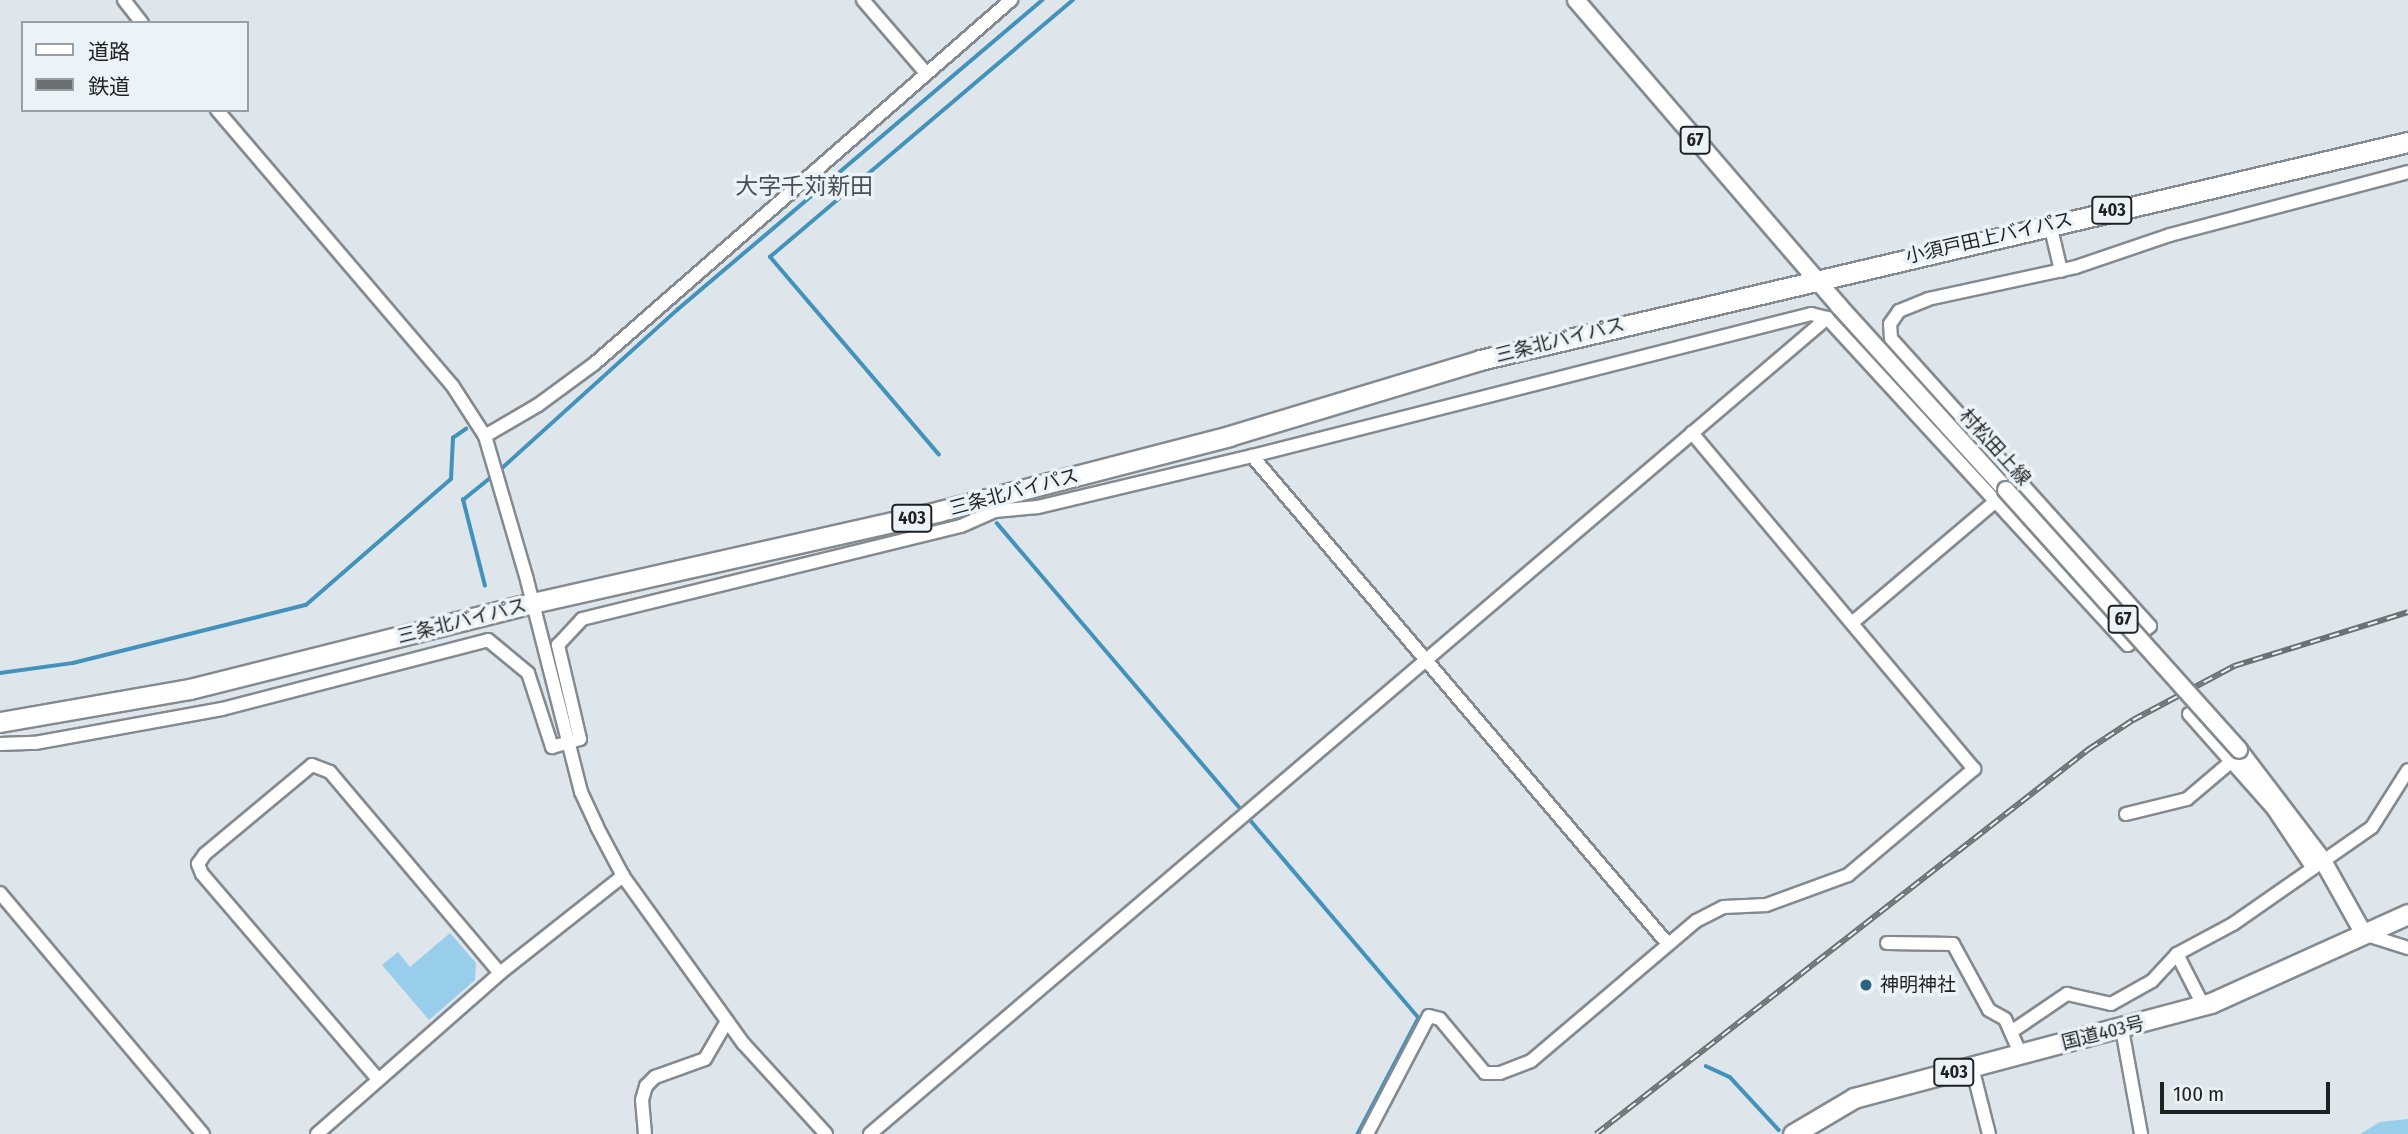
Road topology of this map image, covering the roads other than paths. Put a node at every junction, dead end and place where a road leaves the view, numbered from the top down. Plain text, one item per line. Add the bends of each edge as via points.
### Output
1 (124, 0) edge
2 (863, 0) edge
3 (1011, 0) edge
4 (1576, 0) edge
5 (140, 21) edge
6 (926, 74) junction
7 (218, 112) edge
8 (2408, 142) edge
9 (2408, 172) edge
10 (2050, 224) junction
11 (2061, 271) junction
12 (1815, 279) junction
13 (1827, 318) junction
14 (1692, 433) junction
15 (485, 436) junction
16 (1252, 456) junction
17 (2001, 495) junction
18 (533, 603) junction
19 (1853, 623) junction
20 (1424, 662) junction
21 (2189, 714) dead end
22 (0, 722) edge
23 (568, 743) junction
24 (0, 744) edge
25 (2236, 755) junction
26 (2408, 770) edge
27 (2126, 814) dead end
28 (2317, 863) junction
29 (623, 876) junction
30 (0, 893) edge
31 (2408, 914) edge
32 (2364, 934) junction
33 (1667, 943) junction
34 (1887, 943) dead end
35 (2408, 948) edge
36 (2177, 954) junction
37 (500, 973) junction
38 (2203, 1005) junction
39 (727, 1021) junction
40 (2122, 1029) junction
41 (2011, 1032) junction
42 (2020, 1053) junction
43 (1972, 1067) junction
44 (377, 1078) junction
45 (1810, 1128) edge
46 (319, 1133) edge
47 (203, 1134) edge
48 (645, 1134) edge
49 (826, 1134) edge
50 (870, 1134) edge
51 (1367, 1134) edge
52 (1793, 1134) edge
53 (1989, 1134) edge
54 (2141, 1134) edge

1 - 5 street
2 - 6 street
3 - 6 street
4 - 12 main road, 村松田上線 / 67
6 - 15 street via 594,364
7 - 15 street via 452,385
8 - 10 highway, 小須戸田上バイパス / 403
9 - 11 street via 2170,235
10 - 11 street
10 - 12 highway, 小須戸田上バイパス / 403
11 - 17 street via 1928,299 1899,311 1890,324 1891,338 2150,626 2128,645
12 - 17 main road, 村松田上線 / 67
12 - 18 highway, 三条北バイパス / 403 via 1480,360 1229,436 940,511
13 - 14 street
13 - 16 street via 1811,314
13 - 17 street
14 - 19 street
14 - 20 street
15 - 18 street
16 - 20 street
16 - 23 street via 1038,507 995,511 961,526 582,619 558,645 580,739
17 - 19 street
17 - 25 main road, 村松田上線 / 67, bridge
18 - 22 highway, 三条北バイパス / 403 via 190,689
18 - 23 street
19 - 33 street via 1974,769 1848,875 1766,905 1724,907
20 - 33 street
20 - 50 street
21 - 25 street
23 - 24 street via 552,747 528,673 488,640 222,709 35,743
23 - 29 street via 581,792
25 - 27 street via 2187,799
25 - 28 main road, 村松田上線 / 67
26 - 28 street via 2372,827
28 - 32 main road, 村松田上線 / 67
28 - 36 street via 2233,924
29 - 37 street
29 - 39 street
30 - 47 street
31 - 32 highway, 国道403号 / 403
32 - 35 street
32 - 38 highway, 国道403号 / 403
33 - 51 street via 1531,1061 1500,1073 1485,1073 1440,1019 1429,1016
34 - 41 street via 1953,944 1989,1010 2006,1019
36 - 38 street
36 - 41 street via 2152,981 2111,1004 2067,994
37 - 44 street
37 - 44 street via 330,772 312,765 215,846 198,864 202,874
38 - 40 highway, 国道403号 / 403
39 - 48 street via 705,1059 655,1077 646,1086 642,1100
39 - 49 street
40 - 42 highway, 国道403号 / 403
40 - 54 street
41 - 42 street
42 - 43 highway, 国道403号 / 403
43 - 45 highway, 国道403号 / 403 via 1854,1098
43 - 53 street
44 - 46 street
45 - 52 highway, 国道403号 / 403

